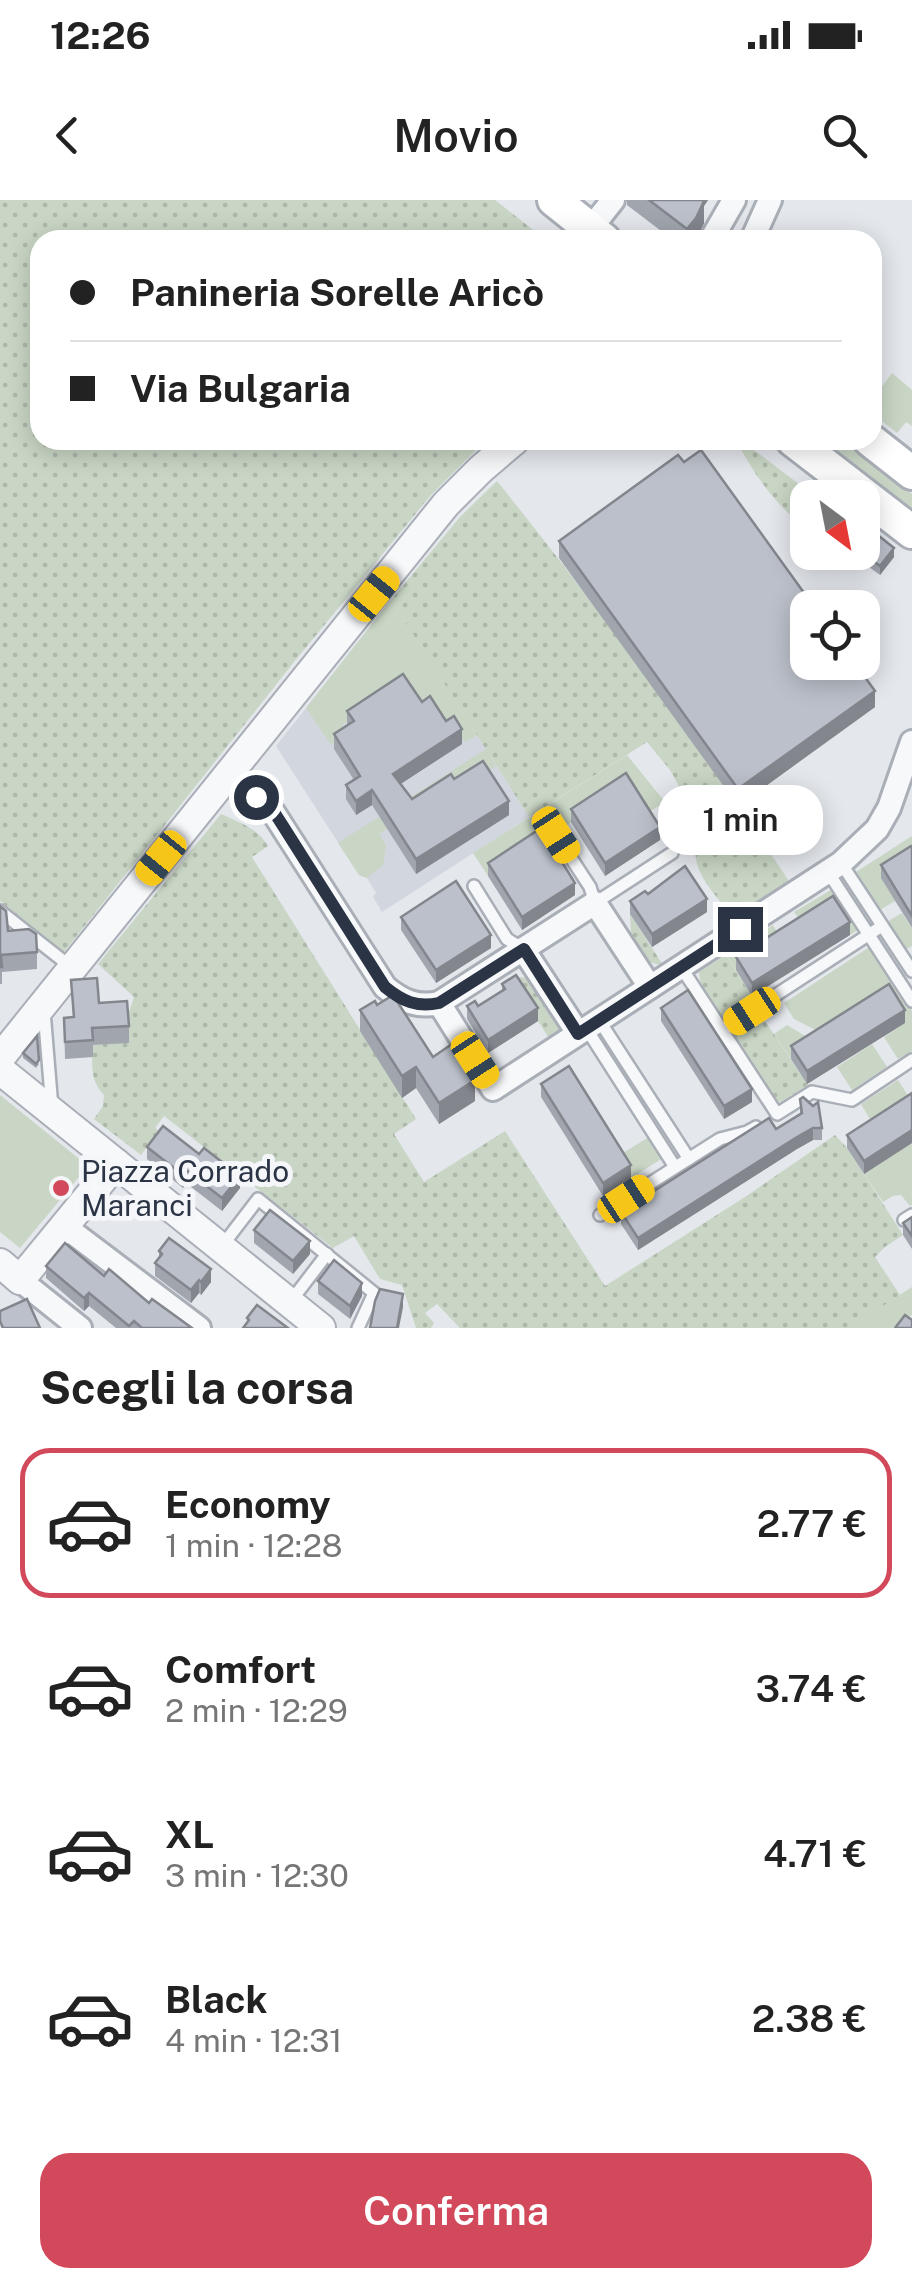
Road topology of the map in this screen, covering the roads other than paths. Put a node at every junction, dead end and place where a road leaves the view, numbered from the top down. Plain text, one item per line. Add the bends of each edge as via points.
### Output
1 (530, 200) edge
2 (613, 200) edge
3 (734, 200) edge
4 (743, 200) edge
5 (768, 206) edge
6 (582, 221) edge
7 (717, 230) edge
8 (757, 230) edge
9 (882, 449) edge
10 (503, 450) edge
11 (807, 450) edge
12 (912, 473) edge
13 (912, 532) edge
14 (912, 742) edge
15 (230, 774) junction
16 (906, 789) edge
17 (556, 835) dead end
18 (672, 854) dead end
19 (835, 867) junction
20 (474, 886) dead end
21 (595, 903) junction
22 (0, 910) edge
23 (882, 926) junction
24 (869, 934) junction
25 (524, 949) junction
26 (681, 967) junction
27 (73, 968) junction
28 (912, 971) edge
29 (650, 987) junction
30 (912, 1000) edge
31 (439, 1003) junction
32 (43, 1005) junction
33 (588, 1027) junction
34 (722, 1030) junction
35 (0, 1058) edge
36 (912, 1060) edge
37 (0, 1070) edge
38 (52, 1112) junction
39 (777, 1114) junction
40 (689, 1159) junction
41 (116, 1163) junction
42 (676, 1167) junction
43 (600, 1215) dead end
44 (72, 1232) junction
45 (222, 1246) junction
46 (326, 1254) junction
47 (10, 1272) edge
48 (291, 1302) junction
49 (80, 1328) edge
50 (200, 1328) edge
51 (322, 1328) edge
52 (358, 1328) edge

1 - 6 main road
2 - 6 street
3 - 7 street
4 - 5 street
5 - 8 street
9 - 12 main road
10 - 15 street via 446,504
11 - 13 main road
14 - 16 street
15 - 27 street
15 - 31 street via 274,812 385,987 412,1004
16 - 19 street
17 - 21 lane
18 - 21 lane
19 - 23 lane
19 - 24 lane
19 - 26 street
20 - 25 lane via 508,939
21 - 25 street
21 - 29 street
22 - 27 lane
23 - 24 lane
23 - 28 lane
24 - 30 lane
24 - 34 lane
25 - 31 street
25 - 33 street
26 - 29 street
26 - 34 lane
27 - 32 street
29 - 33 street
31 - 33 street via 493,1088
32 - 35 street
32 - 38 lane
33 - 40 lane
33 - 42 lane
34 - 39 lane
36 - 39 lane via 852,1100 812,1092
37 - 38 street
38 - 41 street
39 - 40 lane
40 - 42 lane
41 - 44 street
41 - 45 street
42 - 43 lane
44 - 47 street
44 - 50 street
45 - 46 lane via 258,1199
45 - 48 street
46 - 48 lane
46 - 52 lane via 374,1293
47 - 49 street
48 - 51 street

